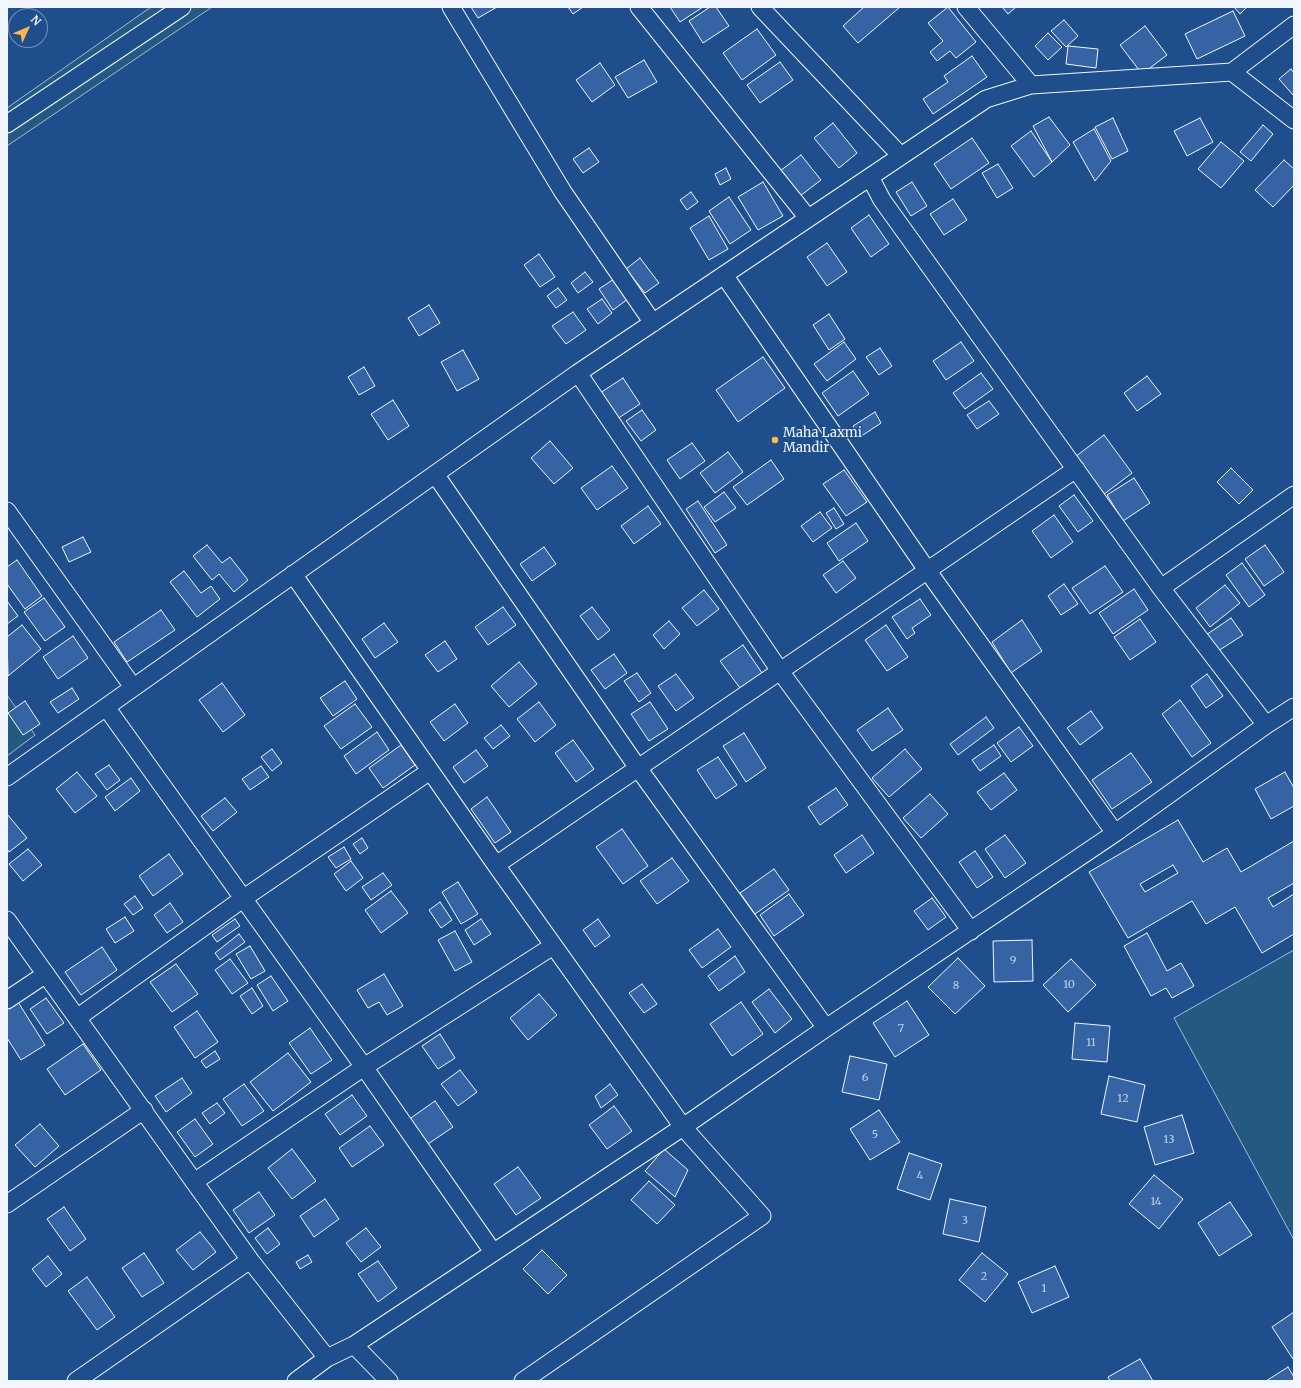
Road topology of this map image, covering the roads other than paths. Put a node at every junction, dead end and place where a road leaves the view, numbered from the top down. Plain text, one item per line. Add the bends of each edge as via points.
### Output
1 (451, 7) edge
2 (640, 7) edge
3 (760, 7) edge
4 (966, 7) edge
5 (179, 8) edge
6 (1294, 26) edge
7 (1232, 72) junction
8 (1031, 85) junction
9 (1294, 120) edge
10 (7, 124) edge
11 (901, 156) junction
12 (870, 177) junction
13 (808, 218) junction
14 (724, 275) junction
15 (653, 323) junction
16 (578, 373) junction
17 (1076, 469) junction
18 (435, 474) junction
19 (1294, 495) edge
20 (7, 511) edge
21 (927, 570) junction
22 (293, 574) junction
23 (1161, 588) junction
24 (780, 671) junction
25 (133, 688) junction
26 (106, 707) junction
27 (1294, 707) edge
28 (1266, 726) junction
29 (638, 768) junction
30 (430, 771) junction
31 (7, 776) edge
32 (1115, 832) junction
33 (496, 865) junction
34 (244, 898) junction
35 (7, 920) edge
36 (971, 931) junction
37 (553, 946) junction
38 (46, 974) junction
39 (7, 1000) edge
40 (77, 1018) junction
41 (826, 1028) junction
42 (364, 1068) junction
43 (144, 1110) junction
44 (683, 1127) junction
45 (194, 1182) junction
46 (7, 1204) edge
47 (492, 1252) junction
48 (250, 1260) junction
49 (354, 1345) junction
50 (327, 1358) junction
51 (76, 1381) edge
52 (296, 1381) edge
53 (389, 1381) edge
54 (523, 1381) edge

1 - 15 street via 563,192
2 - 13 street
3 - 11 street
4 - 8 street
5 - 10 street
6 - 7 street
7 - 8 street
7 - 9 street
8 - 11 street via 986,99
11 - 12 street
12 - 13 street
12 - 17 street via 882,200
13 - 14 street
14 - 15 street
14 - 21 street
15 - 16 street
16 - 18 street
16 - 24 street
17 - 21 street
17 - 23 street
18 - 22 street
18 - 29 street
19 - 23 street
20 - 25 street
21 - 24 street
21 - 32 street
22 - 25 street
22 - 30 street
23 - 28 street
24 - 29 street
24 - 36 street
25 - 26 street
26 - 31 street
26 - 34 street
27 - 28 street
28 - 32 street
29 - 33 street
29 - 41 street
30 - 33 street
30 - 34 street
32 - 36 street
33 - 37 street
34 - 40 street
34 - 42 street
35 - 38 street
36 - 41 street
37 - 42 street
37 - 44 street
38 - 39 street
38 - 40 street
40 - 43 street
41 - 44 street
42 - 45 street
42 - 47 street
43 - 45 street
43 - 46 street
44 - 47 street
44 - 54 street via 762,1216
45 - 48 street
47 - 49 street
48 - 50 street
48 - 51 street
49 - 50 street
49 - 53 street
50 - 52 street

